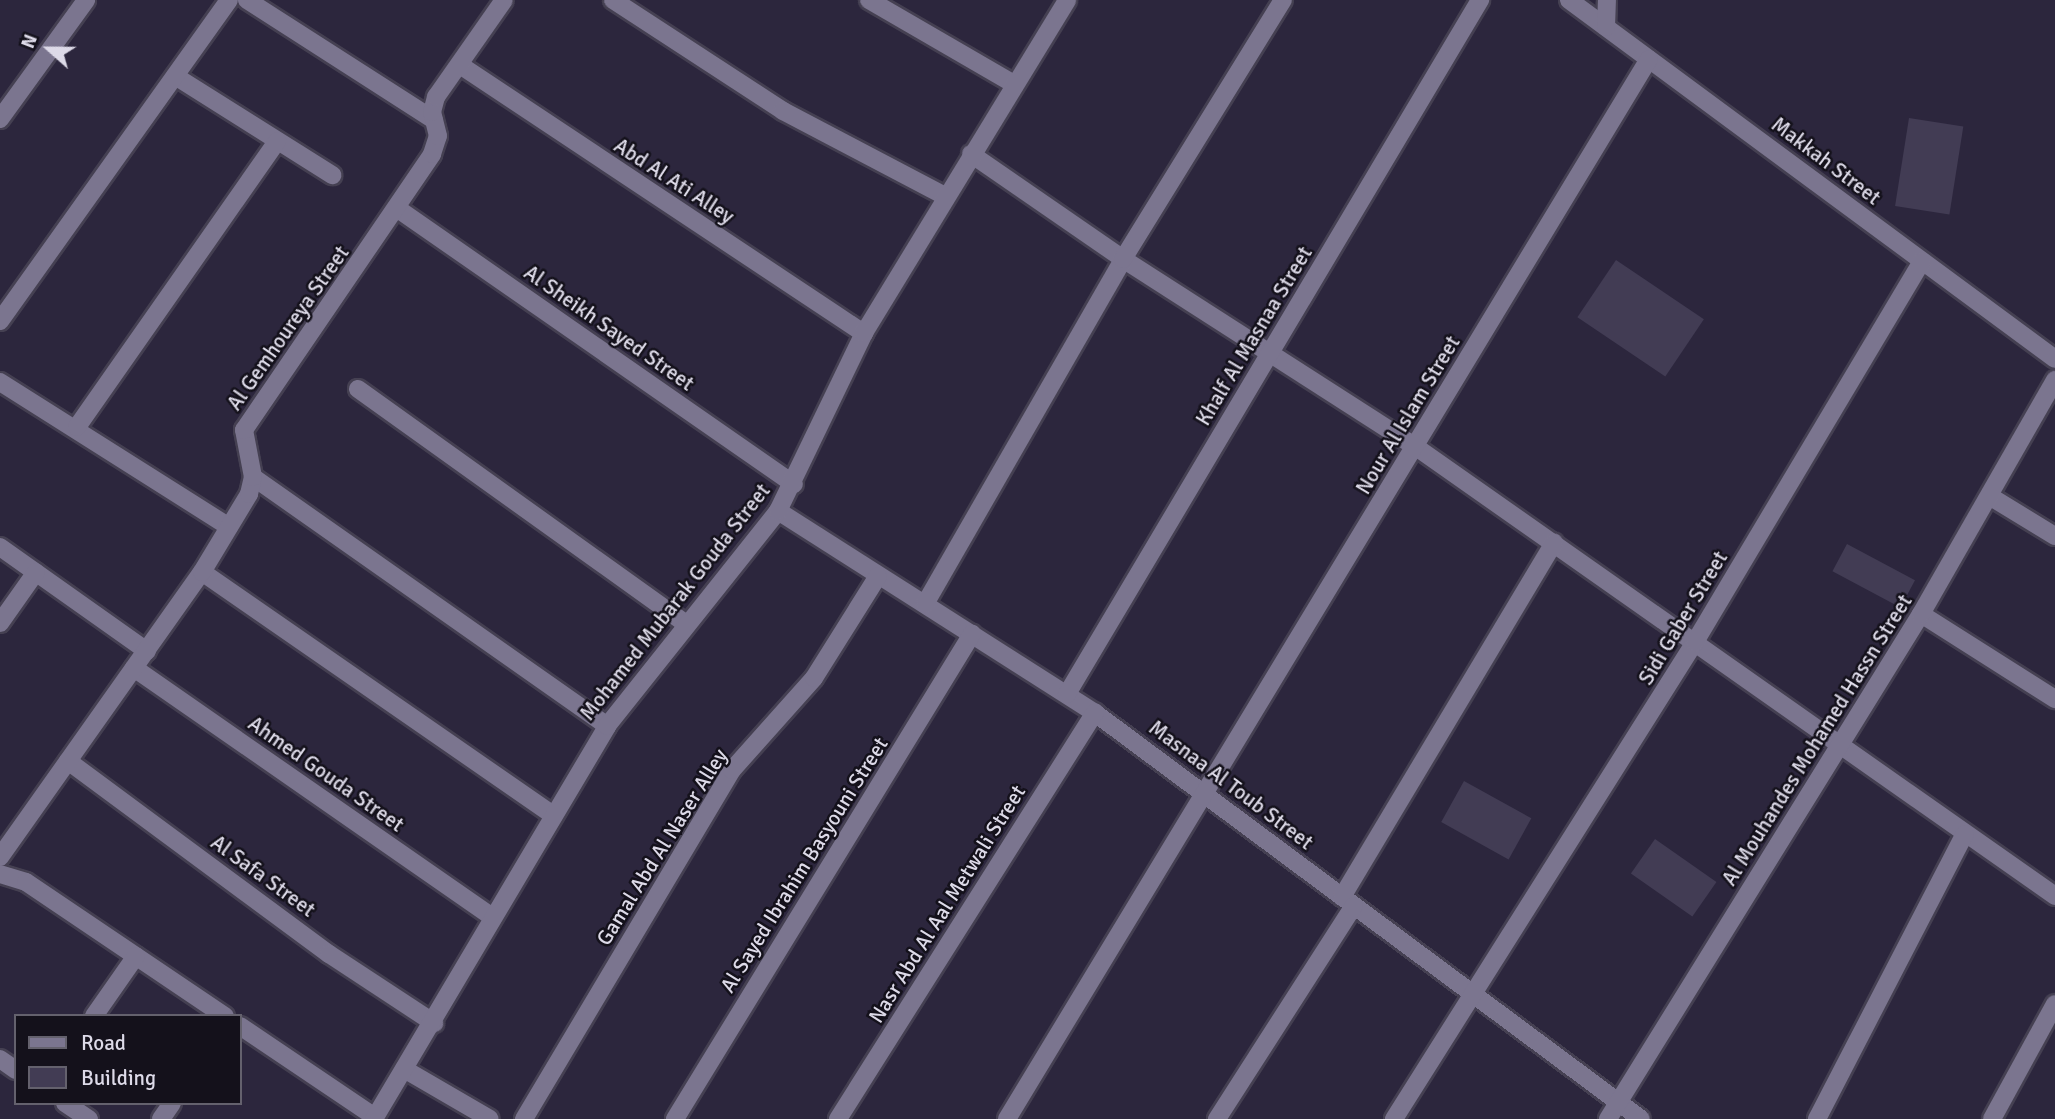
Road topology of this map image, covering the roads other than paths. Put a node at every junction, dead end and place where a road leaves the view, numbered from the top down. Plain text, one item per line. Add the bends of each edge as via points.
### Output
1 (86, 0) edge
2 (229, 0) edge
3 (247, 0) edge
4 (613, 0) edge
5 (869, 0) edge
6 (1067, 0) edge
7 (1283, 0) edge
8 (1480, 0) edge
9 (1570, 0) edge
10 (1607, 0) edge
11 (497, 2) edge
12 (1606, 27) junction
13 (1649, 59) junction
14 (460, 65) junction
15 (175, 76) junction
16 (1014, 84) junction
17 (0, 119) edge
18 (434, 120) junction
19 (277, 141) junction
20 (971, 154) junction
21 (332, 176) dead end
22 (945, 197) junction
23 (398, 209) junction
24 (1123, 259) junction
25 (1922, 261) junction
26 (0, 321) edge
27 (864, 333) junction
28 (1270, 354) junction
29 (2055, 359) edge
30 (2055, 380) edge
31 (0, 382) edge
32 (358, 389) dead end
33 (77, 426) junction
34 (1416, 447) junction
35 (253, 477) junction
36 (794, 484) junction
37 (1991, 497) junction
38 (778, 511) junction
39 (229, 527) junction
40 (2055, 536) edge
41 (1554, 542) junction
42 (0, 547) edge
43 (36, 572) junction
44 (202, 572) junction
45 (878, 576) junction
46 (925, 604) junction
47 (1921, 614) junction
48 (0, 623) edge
49 (686, 624) junction
50 (972, 635) junction
51 (1695, 642) junction
52 (147, 651) junction
53 (134, 668) junction
54 (1067, 694) junction
55 (2055, 699) edge
56 (1095, 712) junction
57 (607, 726) junction
58 (1840, 747) junction
59 (68, 761) junction
60 (1206, 794) junction
61 (552, 814) junction
62 (1965, 834) junction
63 (0, 856) edge
64 (0, 874) edge
65 (2055, 895) edge
66 (1348, 902) junction
67 (492, 917) junction
68 (136, 956) junction
69 (1476, 995) junction
70 (2055, 1004) edge
71 (95, 1014) edge
72 (222, 1014) edge
73 (435, 1023) junction
74 (242, 1027) edge
75 (404, 1069) junction
76 (1618, 1103) junction
77 (68, 1105) edge
78 (374, 1118) edge
79 (89, 1119) edge
80 (490, 1119) edge
81 (524, 1119) edge
82 (675, 1119) edge
83 (838, 1119) edge
84 (1007, 1119) edge
85 (1217, 1119) edge
86 (1394, 1119) edge
87 (1608, 1119) edge
88 (1641, 1119) edge
89 (1817, 1119) edge
90 (1992, 1119) edge

1 - 17 street
2 - 15 street
3 - 18 street
4 - 22 street via 783,111
5 - 16 street
6 - 16 street, Mohamed Mubarak Gouda Street
7 - 24 street
8 - 28 street, Khalf Al Masnaa Street
9 - 12 street, Makkah Street
10 - 12 street
11 - 14 street, Al Gemhoureya Street
12 - 13 street, Makkah Street
13 - 25 street, Makkah Street
13 - 34 street, Nour Al Islam Street
14 - 18 street, Al Gemhoureya Street via 436,97
14 - 27 street, Abd Al Ati Alley
15 - 19 street
15 - 26 street
16 - 20 street, Mohamed Mubarak Gouda Street
18 - 23 street, Al Gemhoureya Street via 437,146
19 - 21 street
19 - 33 street
20 - 22 street, Mohamed Mubarak Gouda Street
20 - 24 street
22 - 27 street, Mohamed Mubarak Gouda Street
23 - 35 street, Al Gemhoureya Street via 244,430
23 - 36 street, Al Sheikh Sayed Street
24 - 28 street
24 - 46 street
25 - 29 street, Makkah Street
25 - 51 street, Sidi Gaber Street
27 - 36 street, Mohamed Mubarak Gouda Street
28 - 34 street
28 - 54 street, Khalf Al Masnaa Street
30 - 37 street, Al Mouhandes Mohamed Hassn Street
31 - 33 street
32 - 49 street
33 - 39 street
34 - 41 street
34 - 60 street, Nour Al Islam Street
35 - 39 street via 249,494
35 - 57 street
36 - 38 street, Mohamed Mubarak Gouda Street
37 - 40 street
37 - 47 street, Al Mouhandes Mohamed Hassn Street
38 - 45 street, Masnaa Al Toub Street
38 - 49 street, Mohamed Mubarak Gouda Street
39 - 44 street
41 - 51 street
41 - 66 street
42 - 43 street
43 - 48 street
43 - 52 street
44 - 52 street
44 - 61 street
45 - 46 street, Masnaa Al Toub Street
45 - 81 street, Gamal Abd Al Naser Alley via 814,677 733,770
46 - 50 street, Masnaa Al Toub Street
47 - 55 street
47 - 58 street, Al Mouhandes Mohamed Hassn Street
49 - 57 street, Mohamed Mubarak Gouda Street
50 - 54 street, Masnaa Al Toub Street
50 - 82 street, Al Sayed Ibrahim Basyouni Street
51 - 58 street
51 - 69 street, Sidi Gaber Street
52 - 53 street
53 - 59 street
53 - 67 street, Ahmed Gouda Street
54 - 56 street, Masnaa Al Toub Street
56 - 60 street, Masnaa Al Toub Street
56 - 83 street, Nasr Abd Al Aal Metwali Street
57 - 61 street, Mohamed Mubarak Gouda Street
58 - 62 street
58 - 76 street, Al Mouhandes Mohamed Hassn Street
59 - 63 street
59 - 73 street, Al Safa Street via 329,954
60 - 66 street, Masnaa Al Toub Street
60 - 84 street, Nour Al Islam Street
61 - 67 street, Mohamed Mubarak Gouda Street
62 - 65 street
62 - 89 street
64 - 68 street via 26,882
66 - 69 street, Masnaa Al Toub Street
66 - 85 street
67 - 73 street, Mohamed Mubarak Gouda Street
68 - 71 street
68 - 72 street
69 - 76 street, Masnaa Al Toub Street
69 - 86 street, Sidi Gaber Street
70 - 90 street
73 - 75 street, Mohamed Mubarak Gouda Street
74 - 78 street
75 - 78 street, Mohamed Mubarak Gouda Street
75 - 80 street
76 - 87 street, Al Mouhandes Mohamed Hassn Street
76 - 88 street, Masnaa Al Toub Street
77 - 79 street

